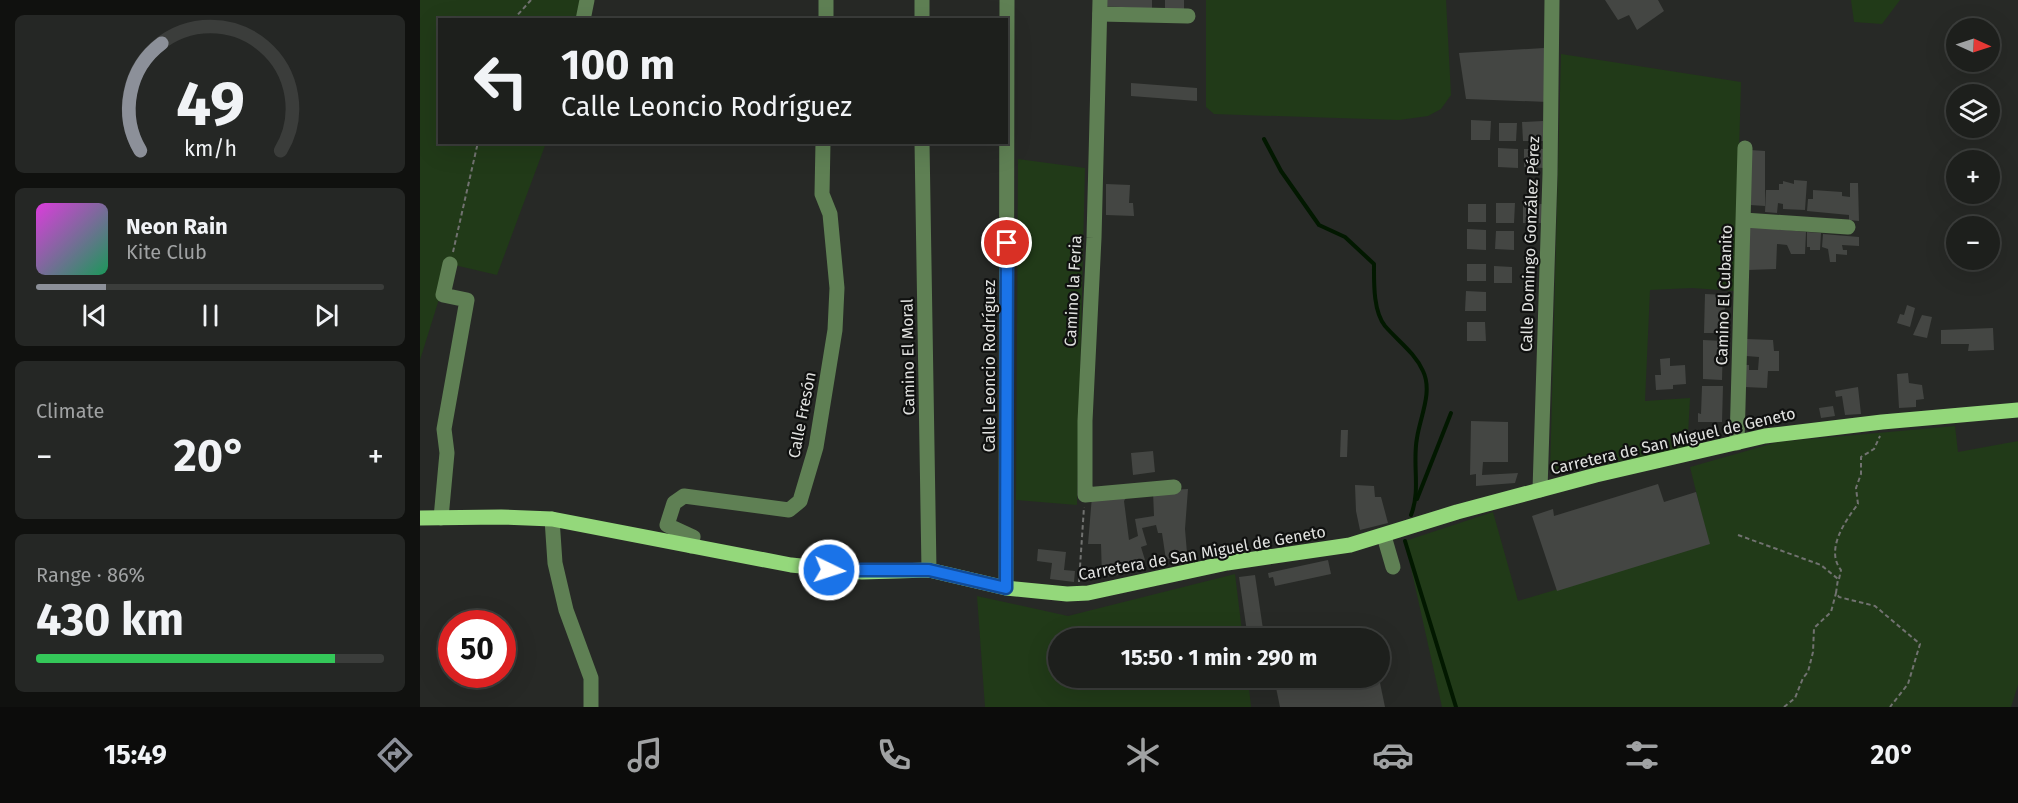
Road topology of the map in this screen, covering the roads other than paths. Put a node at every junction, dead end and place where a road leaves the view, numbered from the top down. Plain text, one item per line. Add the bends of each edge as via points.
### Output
1 (587, 0) edge
2 (826, 0) edge
3 (922, 0) edge
4 (1007, 0) edge
5 (1552, 0) edge
6 (1100, 7) edge
7 (1188, 16) dead end
8 (583, 18) edge
9 (826, 18) edge
10 (922, 18) edge
11 (1007, 18) edge
12 (823, 144) edge
13 (922, 144) edge
14 (1007, 144) edge
15 (1745, 148) dead end
16 (1744, 220) junction
17 (1848, 227) dead end
18 (450, 264) road end
19 (2018, 410) edge
20 (1737, 442) junction
21 (1174, 487) dead end
22 (1540, 490) junction
23 (420, 518) edge
24 (441, 518) junction
25 (552, 519) junction
26 (1384, 536) junction
27 (691, 546) junction
28 (1393, 567) dead end
29 (929, 570) junction
30 (1006, 588) junction
31 (591, 707) edge

1 - 8 street
2 - 9 street
3 - 10 street
4 - 11 street, Calle Leoncio Rodríguez
5 - 22 street, Calle Domingo González Pérez
6 - 7 street
6 - 21 street, Camino la Feria via 1085,495
12 - 27 street, Calle Fresón via 822,194 830,214 837,288 835,330 816,447 800,501 789,510 684,496 674,503 667,525 693,537
13 - 29 street, Camino El Moral
14 - 30 street, Calle Leoncio Rodríguez
15 - 16 street, Camino El Cubanito
16 - 17 street
16 - 20 street, Camino El Cubanito
18 - 24 street via 443,295 467,300 444,429 447,453
19 - 20 main road, Carretera de San Miguel de Geneto via 1794,431
20 - 22 main road, Carretera de San Miguel de Geneto
22 - 26 main road, Carretera de San Miguel de Geneto
23 - 24 main road, Carretera de San Miguel de Geneto
24 - 25 main road, Carretera de San Miguel de Geneto
25 - 27 main road, Carretera de San Miguel de Geneto
25 - 31 street via 555,563 591,678
26 - 28 street
26 - 30 main road, Carretera de San Miguel de Geneto via 1079,594
27 - 29 main road, Carretera de San Miguel de Geneto via 829,570
29 - 30 main road, Carretera de San Miguel de Geneto

